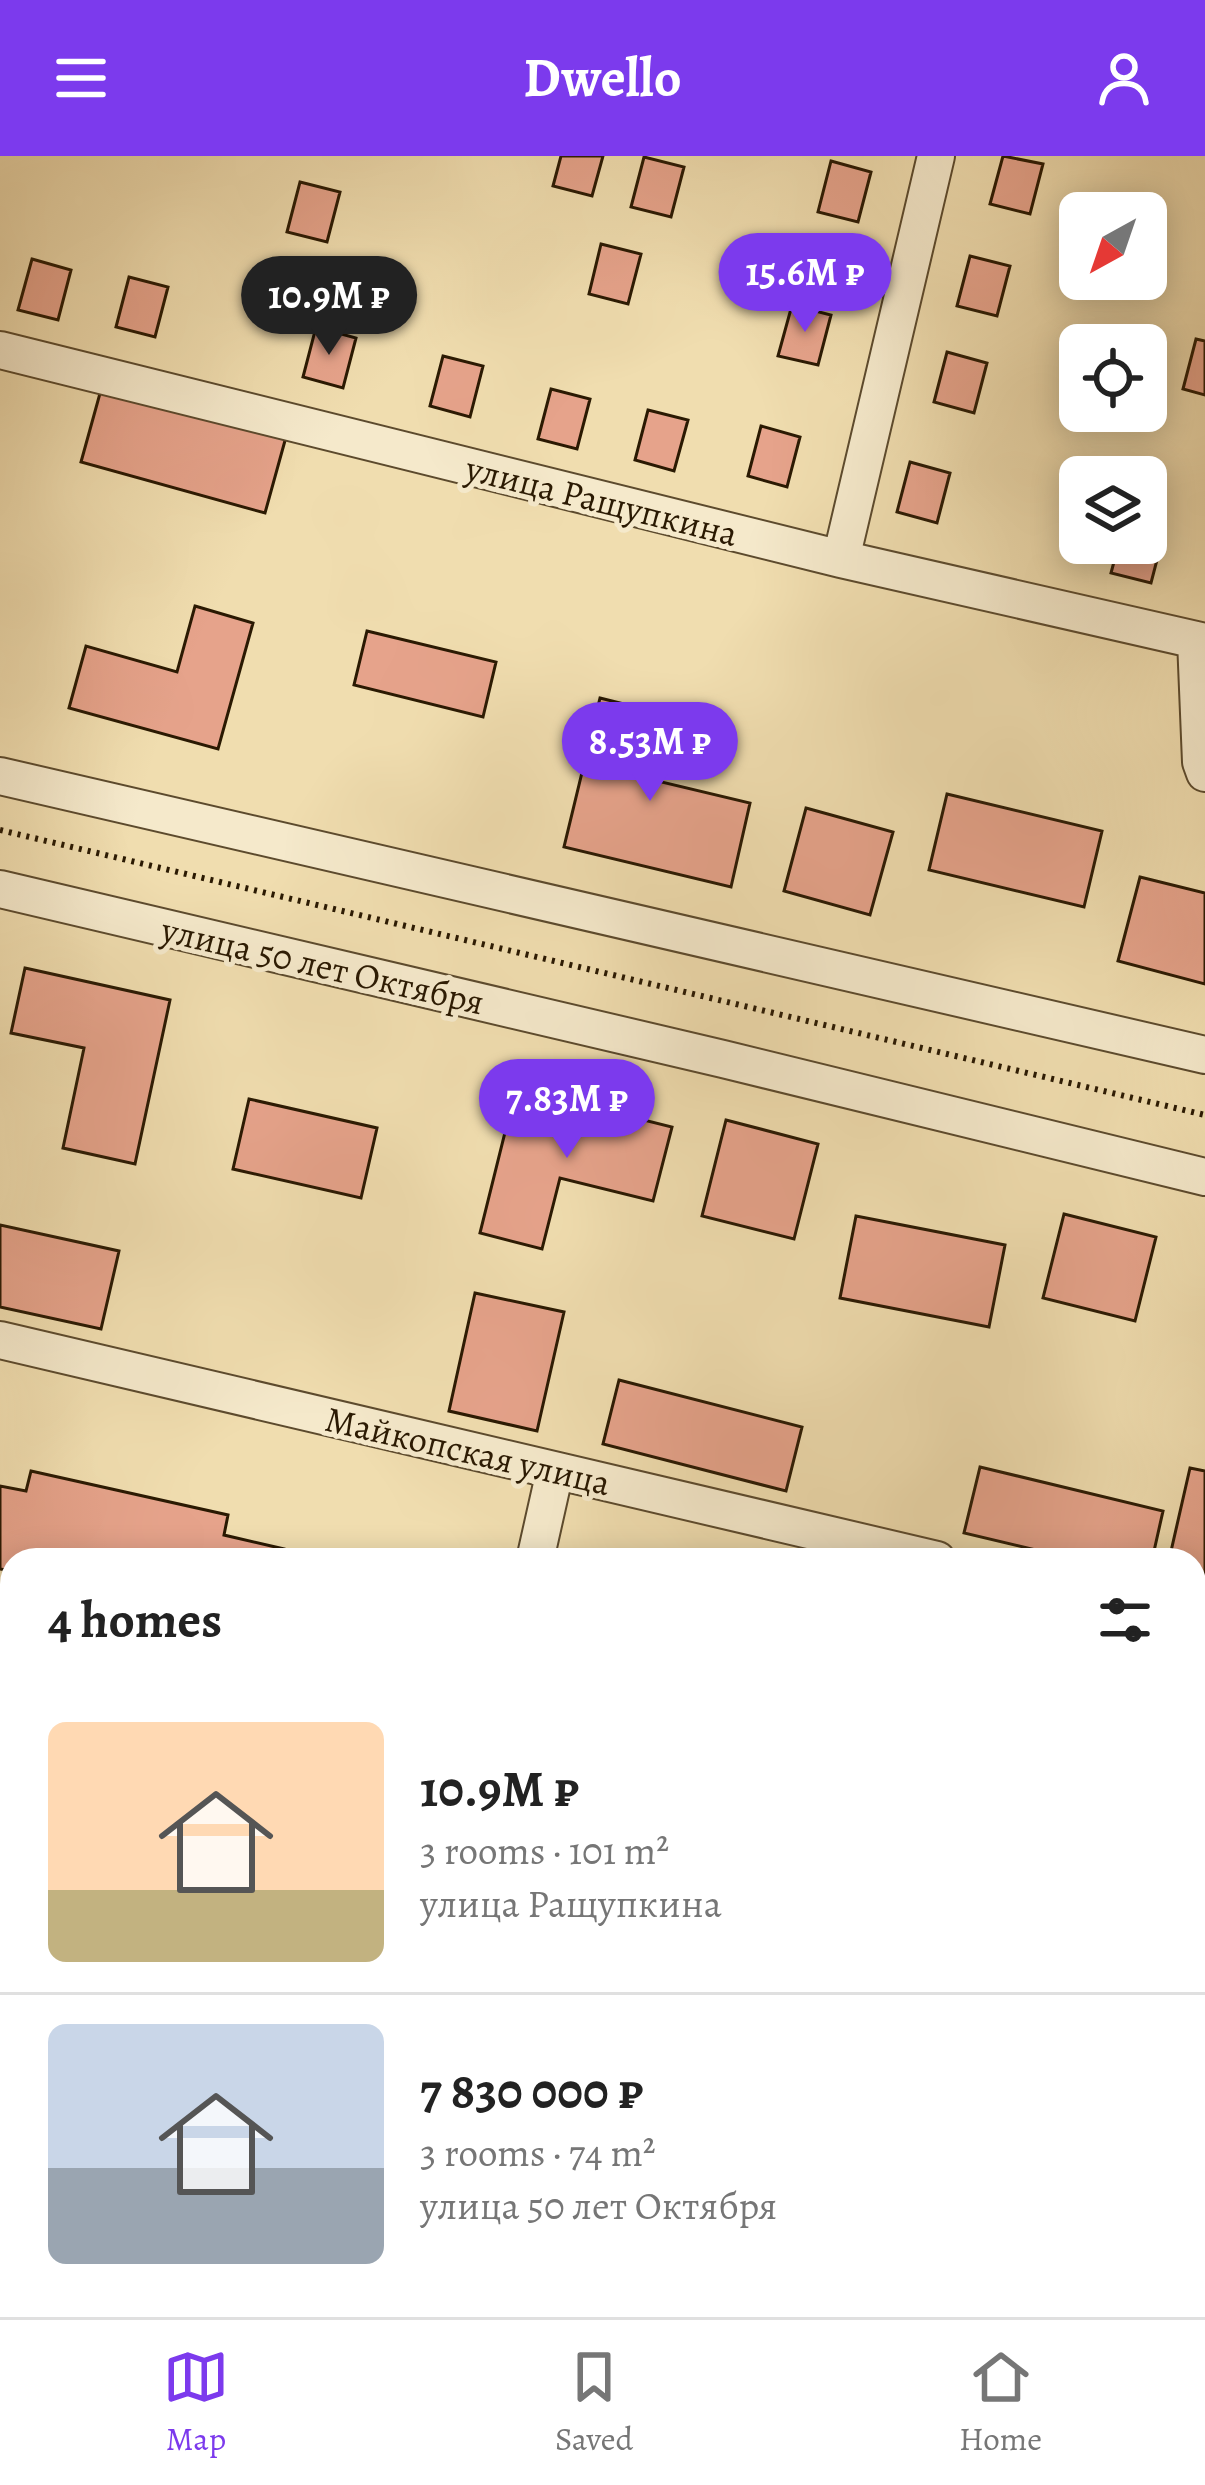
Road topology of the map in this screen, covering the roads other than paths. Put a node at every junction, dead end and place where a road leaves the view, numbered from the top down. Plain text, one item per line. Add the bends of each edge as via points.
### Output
1 (936, 156) edge
2 (0, 350) edge
3 (841, 559) junction
4 (1200, 641) edge
5 (1205, 773) edge
6 (0, 776) edge
7 (0, 890) edge
8 (1205, 1055) edge
9 (1205, 1178) edge
10 (0, 1340) edge
11 (556, 1471) junction
12 (538, 1548) edge
13 (886, 1548) edge

1 - 3 street
2 - 3 street, улица Ращупкина
3 - 4 street, улица Ращупкина
4 - 5 street
6 - 8 street
7 - 9 street, улица 50 лет Октября
10 - 11 street, Майкопская улица
11 - 12 street
11 - 13 street, Майкопская улица

